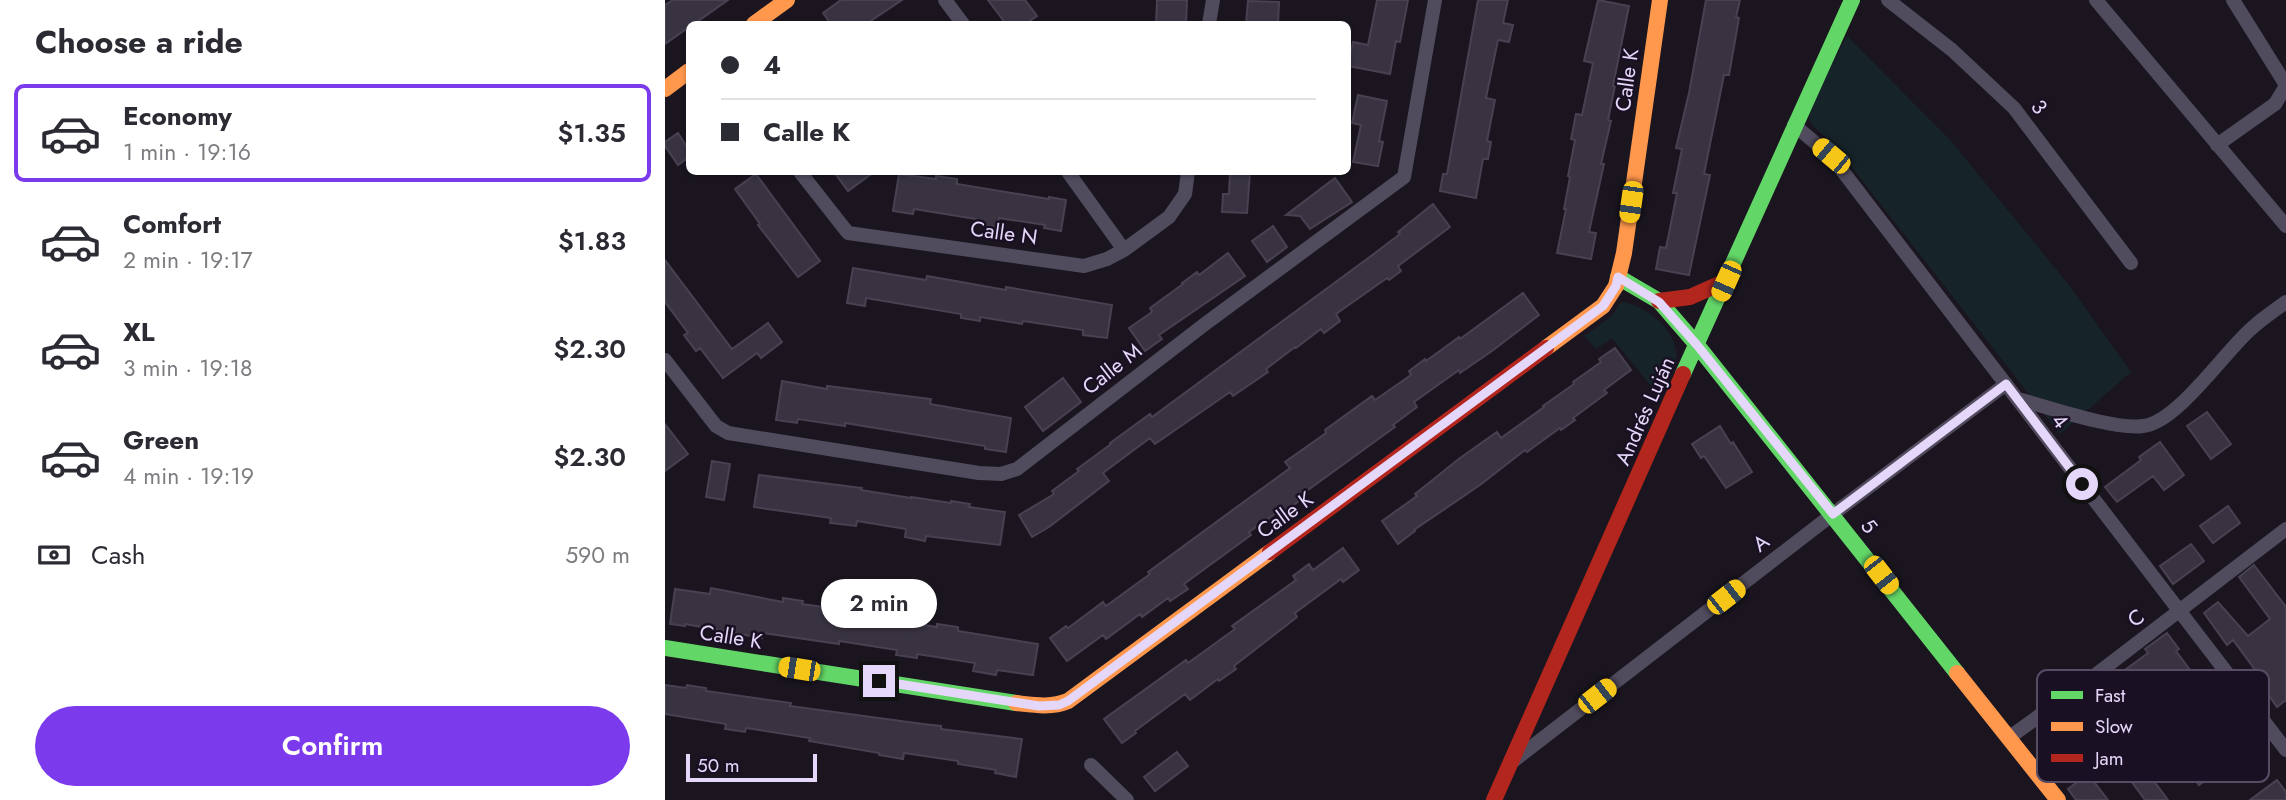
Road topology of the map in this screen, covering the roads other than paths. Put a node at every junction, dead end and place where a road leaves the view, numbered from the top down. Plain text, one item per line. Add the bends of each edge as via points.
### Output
1 (787, 0) edge
2 (945, 0) edge
3 (1213, 0) edge
4 (1435, 0) edge
5 (1660, 0) edge
6 (1852, 0) edge
7 (1888, 0) edge
8 (2096, 0) edge
9 (2234, 0) edge
10 (758, 21) edge
11 (961, 21) edge
12 (1210, 21) edge
13 (686, 73) edge
14 (2286, 85) edge
15 (665, 89) edge
16 (1794, 125) junction
17 (2217, 145) junction
18 (802, 175) edge
19 (1070, 175) edge
20 (1188, 175) edge
21 (2286, 226) edge
22 (1124, 250) junction
23 (2131, 263) dead end
24 (1618, 277) junction
25 (1726, 281) junction
26 (1659, 302) junction
27 (2286, 302) edge
28 (1697, 345) junction
29 (665, 359) edge
30 (2006, 384) junction
31 (2018, 400) junction
32 (1833, 514) junction
33 (2286, 529) edge
34 (2179, 611) junction
35 (665, 648) edge
36 (2100, 670) edge
37 (2224, 670) edge
38 (2037, 717) edge
39 (2269, 728) edge
40 (2010, 737) junction
41 (2286, 750) edge
42 (1511, 763) junction
43 (1090, 765) dead end
44 (2037, 772) edge
45 (2044, 782) edge
46 (1126, 800) edge
47 (1494, 800) edge
48 (2058, 800) edge

1 - 10 street
2 - 11 street
3 - 12 street
4 - 29 street, Calle M via 1403,177 1017,469 979,473 728,433 716,426
5 - 24 street, Calle K
6 - 16 street, Andrés Luján
7 - 23 street, 3 via 1952,50 2014,108
8 - 17 street
9 - 14 street
13 - 15 street
14 - 17 street via 2275,104
16 - 25 street, Andrés Luján
16 - 30 street, 4 via 1831,156
17 - 21 street
18 - 22 street, Calle N via 848,233 1084,266
19 - 22 street
20 - 22 street, Calle N via 1185,194 1169,217
24 - 26 street, 5
24 - 35 street, Calle K via 1603,306 1059,705 1039,706
25 - 26 street via 1689,297
25 - 28 street, Andrés Luján
26 - 28 street, 5
27 - 31 street via 2252,328 2175,410 2152,425 2109,423
28 - 32 street, 5
28 - 42 street, Andrés Luján
30 - 31 street, 4
30 - 32 street, A
31 - 34 street, 4
32 - 40 street, 5
32 - 42 street, A
33 - 34 street, C
34 - 36 street, C
34 - 37 street, 4
38 - 40 street, C
39 - 41 street, 4
40 - 44 street, 5
42 - 47 street, Andrés Luján
43 - 46 street
45 - 48 street, 5

